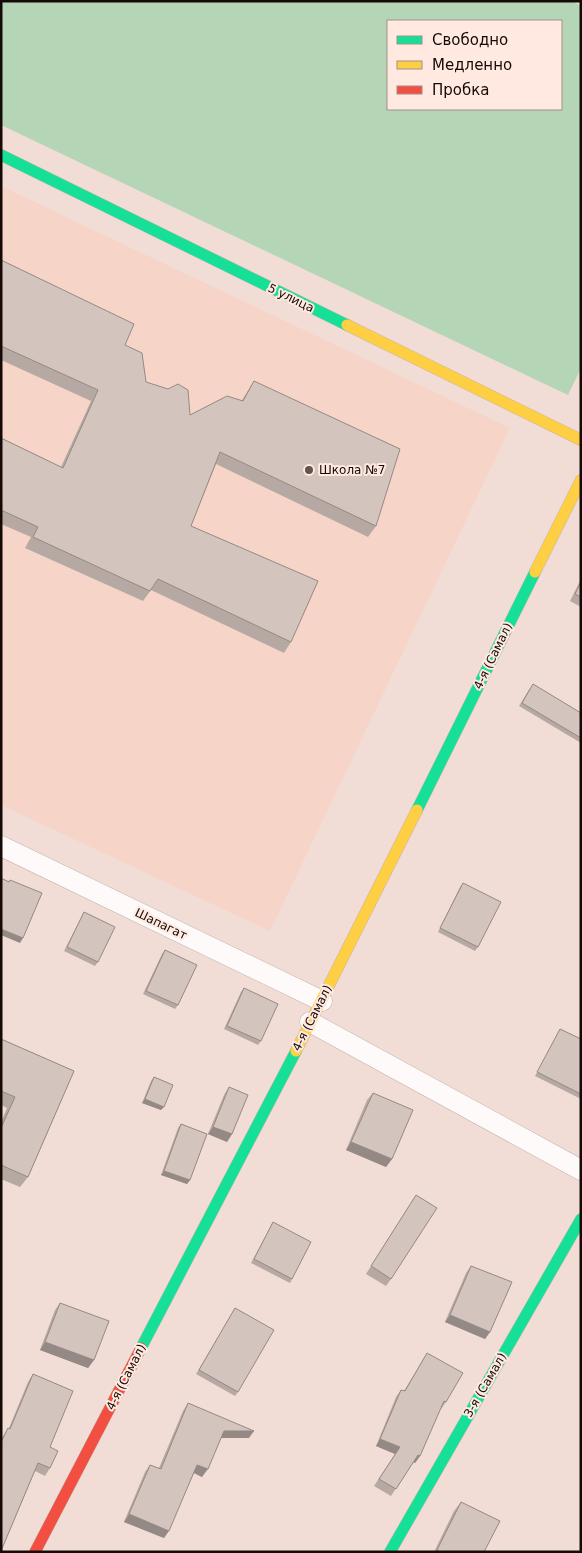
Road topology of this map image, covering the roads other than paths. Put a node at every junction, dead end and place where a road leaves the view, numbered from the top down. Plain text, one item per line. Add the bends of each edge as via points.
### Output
1 (1, 156) edge
2 (581, 440) edge
3 (581, 480) edge
4 (1, 846) edge
5 (322, 1001) junction
6 (310, 1022) junction
7 (581, 1170) edge
8 (581, 1219) edge
9 (35, 1552) edge
10 (390, 1552) edge

1 - 2 street, 5 улица
3 - 5 street, 4-я (Самал)
4 - 5 street, Шапагат
5 - 6 street, 4-я (Самал)
6 - 7 street
6 - 9 street, 4-я (Самал)
8 - 10 street, 3-я (Самал)

